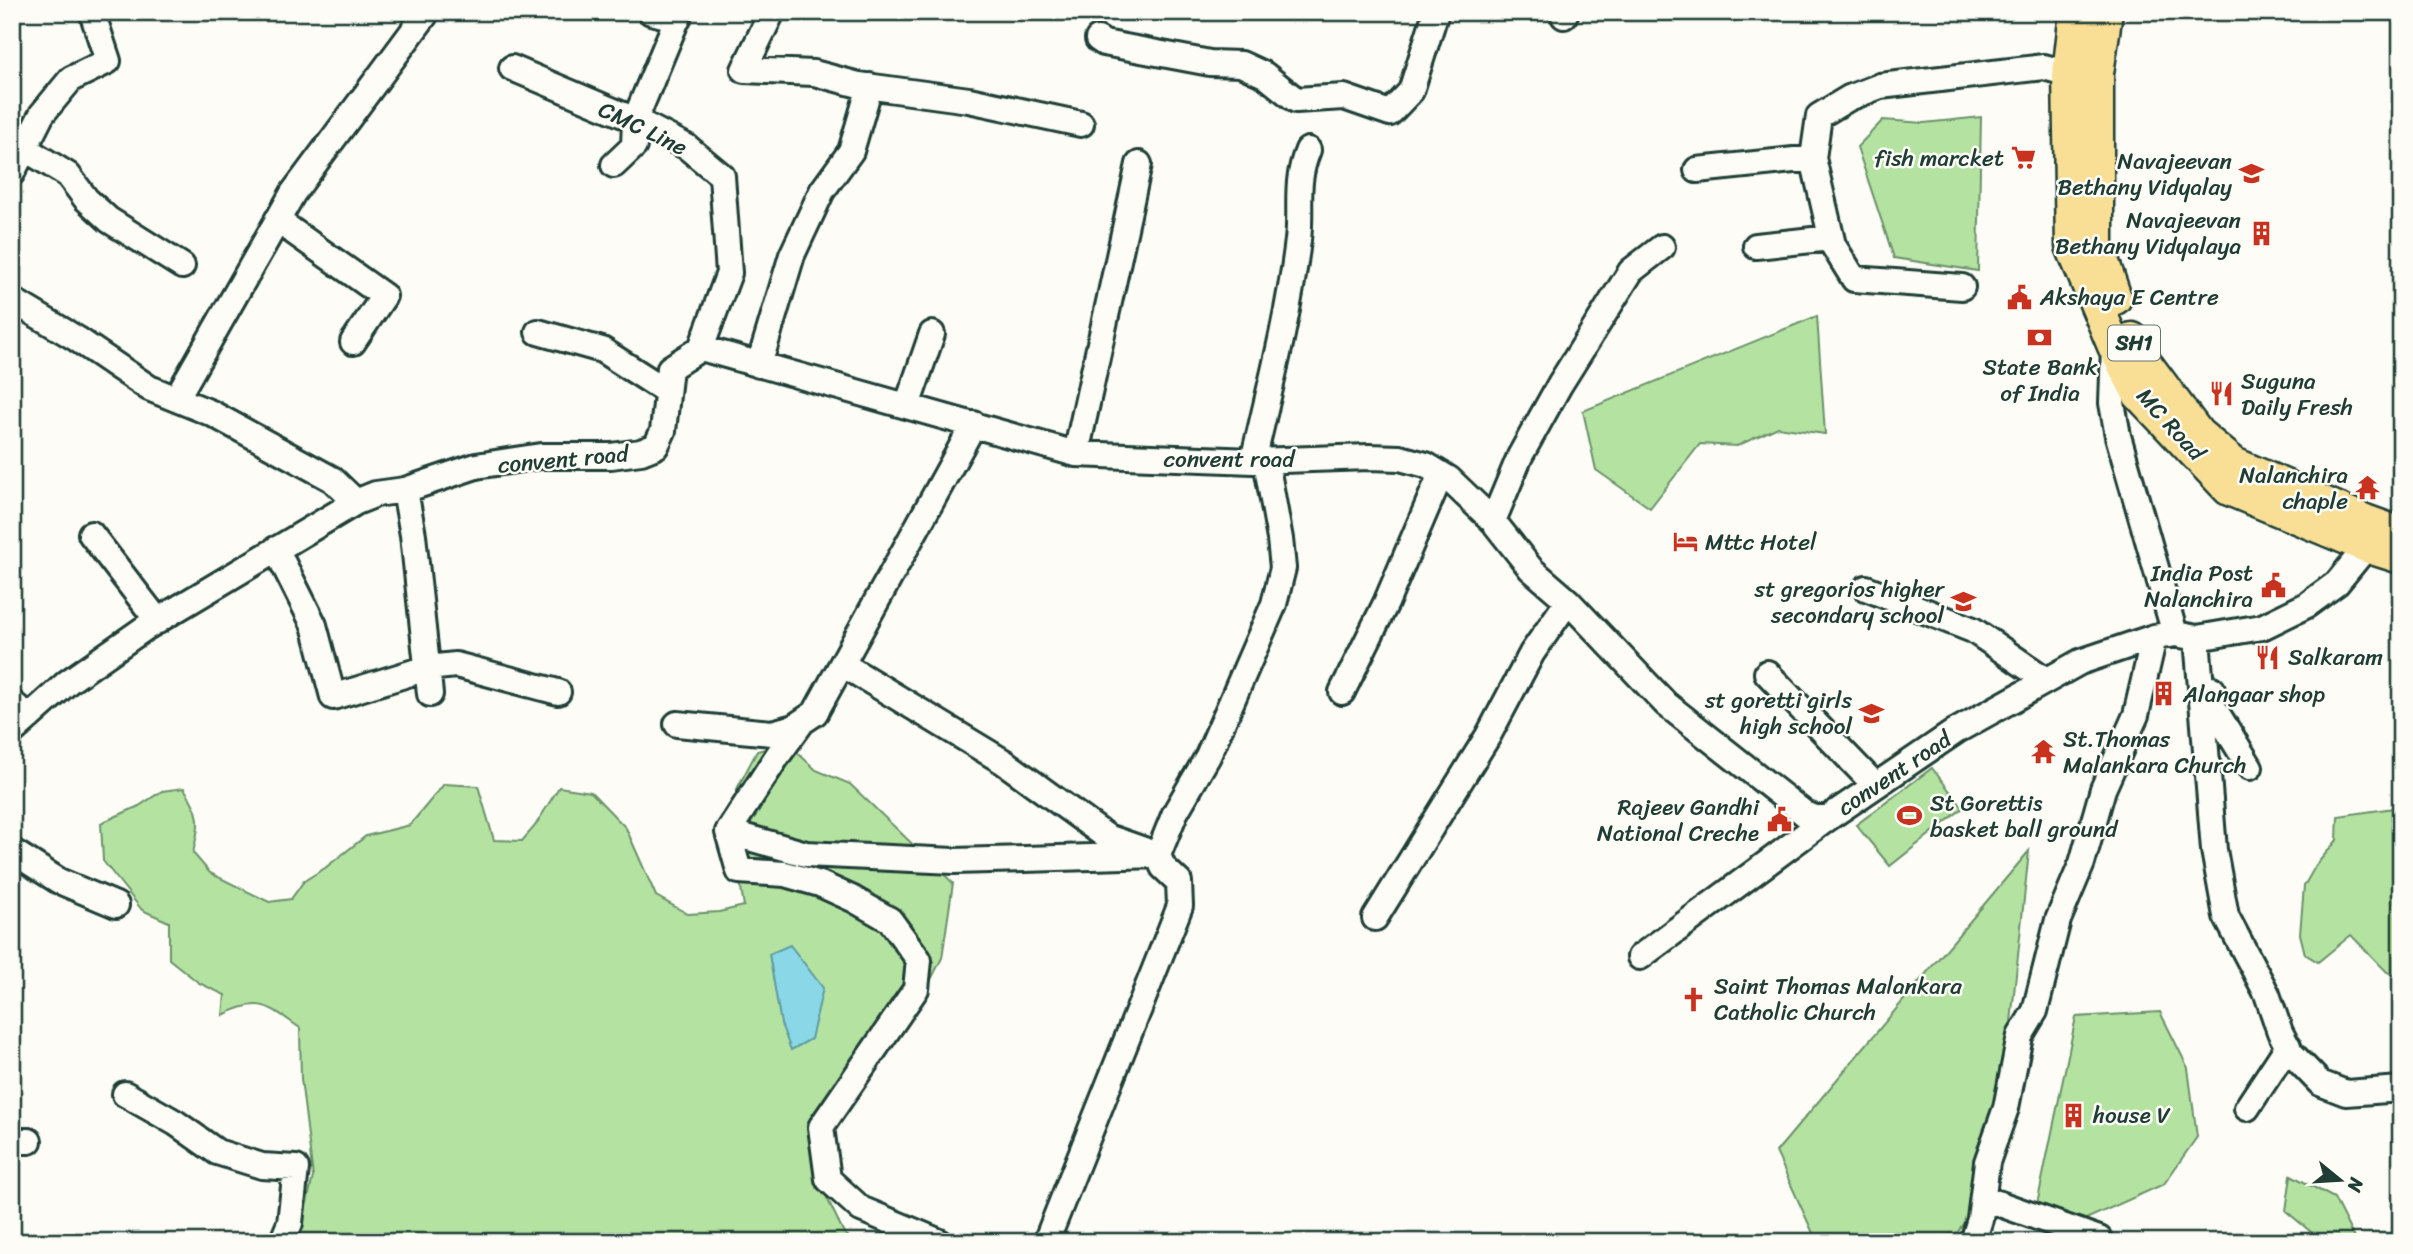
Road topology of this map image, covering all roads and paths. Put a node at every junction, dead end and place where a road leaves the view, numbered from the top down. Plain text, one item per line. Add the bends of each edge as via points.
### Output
1 (92, 12) edge
2 (651, 12) edge
3 (772, 12) edge
4 (1436, 12) edge
5 (2076, 12) edge
6 (2106, 12) edge
7 (425, 15) dead end
8 (679, 15) edge
9 (1098, 38) dead end
10 (512, 68) dead end
11 (2069, 74) junction
12 (870, 86) junction
13 (635, 120) junction
14 (1082, 124) dead end
15 (24, 148) junction
16 (1308, 150) dead end
17 (1812, 158) junction
18 (1139, 164) dead end
19 (614, 165) dead end
20 (1697, 170) dead end
21 (12, 173) edge
22 (277, 220) junction
23 (1831, 238) junction
24 (1756, 246) dead end
25 (1662, 247) dead end
26 (183, 266) dead end
27 (1962, 287) dead end
28 (12, 300) edge
29 (538, 332) dead end
30 (932, 334) dead end
31 (353, 342) dead end
32 (2114, 346) junction
33 (701, 348) junction
34 (759, 365) junction
35 (666, 391) junction
36 (176, 399) junction
37 (907, 405) junction
38 (974, 424) junction
39 (1076, 454) junction
40 (1260, 461) junction
41 (1441, 474) junction
42 (405, 490) junction
43 (356, 502) junction
44 (1493, 520) junction
45 (91, 534) dead end
46 (2384, 535) edge
47 (276, 549) junction
48 (2401, 557) edge
49 (1866, 589) dead end
50 (1568, 601) junction
51 (158, 621) junction
52 (2184, 636) junction
53 (842, 664) junction
54 (427, 668) junction
55 (1767, 673) dead end
56 (2046, 680) junction
57 (558, 692) dead end
58 (1342, 692) dead end
59 (430, 694) dead end
60 (18, 717) edge
61 (802, 722) junction
62 (677, 724) dead end
63 (2250, 767) dead end
64 (1875, 785) junction
65 (1828, 818) junction
66 (728, 832) junction
67 (12, 851) edge
68 (1158, 855) junction
69 (116, 905) dead end
70 (1375, 918) dead end
71 (1640, 957) dead end
72 (2290, 1050) junction
73 (2401, 1089) edge
74 (125, 1094) dead end
75 (2247, 1108) dead end
76 (1983, 1198) junction
77 (2099, 1239) dead end
78 (282, 1242) edge
79 (940, 1242) edge
80 (1046, 1242) edge
81 (1973, 1242) edge

1 - 15 street via 108,61 71,79 42,114
2 - 8 street
3 - 12 street via 744,70 814,73
4 - 9 street via 1411,91 1390,113 1345,97 1296,100 1265,75 1241,64 1210,63 1104,43
5 - 11 main road, MC Road / SH1
6 - 46 main road, MC Road / SH1 via 2097,73 2097,245 2140,356 2198,434 2234,464 2365,521
7 - 22 street
8 - 13 street
10 - 13 street, CMC Line
11 - 17 street via 2044,67 1880,86 1819,116
11 - 32 main road, MC Road / SH1 via 2072,246
12 - 14 street via 969,100
12 - 34 street via 851,151 822,191 792,255
13 - 19 street via 634,146
13 - 33 street, CMC Line via 687,147 722,176 729,273
15 - 21 street
15 - 26 street via 68,175 108,220
16 - 40 street via 1298,183 1298,237
17 - 20 street
17 - 23 street
18 - 39 street
22 - 31 street via 384,296
22 - 36 street
23 - 24 street
23 - 27 street via 1854,279
25 - 44 street via 1631,271 1560,384 1520,456
28 - 36 street via 149,388
29 - 35 street via 601,349
30 - 37 street
32 - 46 main road, MC Road / SH1 via 2139,394 2229,489
32 - 52 street via 2112,403 2118,436
33 - 34 street, convent road
33 - 35 street, convent road via 670,368
34 - 37 street, convent road
35 - 42 street, convent road via 663,430 656,446 641,452 541,456 476,466
36 - 43 street via 211,413 332,479
37 - 38 street, convent road
38 - 39 street, convent road
38 - 53 street
39 - 40 street, convent road
40 - 41 street, convent road via 1400,458
40 - 68 street via 1283,568 1274,604 1208,756 1175,813
41 - 44 street, convent road
41 - 58 street
42 - 43 street, convent road
42 - 54 street
43 - 47 street, convent road
44 - 50 street, convent road via 1531,569
45 - 51 street
46 - 48 main road, MC Road / SH1
46 - 52 street, convent road via 2337,583 2262,628
47 - 51 street, convent road
47 - 54 street via 314,625 333,698
49 - 56 street via 1973,630
50 - 65 street, convent road via 1666,704 1805,814
50 - 70 street via 1532,653 1488,736
51 - 60 street, convent road
52 - 56 street, convent road via 2080,662
52 - 63 street via 2212,665 2212,705
52 - 72 street via 2226,916
52 - 76 street via 2136,715 2103,789 2082,863 2058,920 2035,1012 2020,1036 2006,1108 1987,1162
53 - 61 street via 816,713
53 - 68 street via 1004,762 1107,837
54 - 57 street via 456,665
54 - 59 street
55 - 64 street
56 - 64 street, convent road via 1956,731
61 - 62 street via 772,733
61 - 66 street
64 - 65 street, convent road
65 - 71 street
66 - 68 street via 806,854 954,861
66 - 79 street via 739,871 785,874 853,899 890,920 919,960 916,989 821,1127 828,1179 861,1209
67 - 69 street via 59,881
68 - 80 street via 1179,882 1180,906
72 - 73 street via 2320,1083 2346,1093
72 - 75 street
74 - 78 street via 217,1152 262,1166 296,1168 290,1223
76 - 77 street
76 - 81 street

